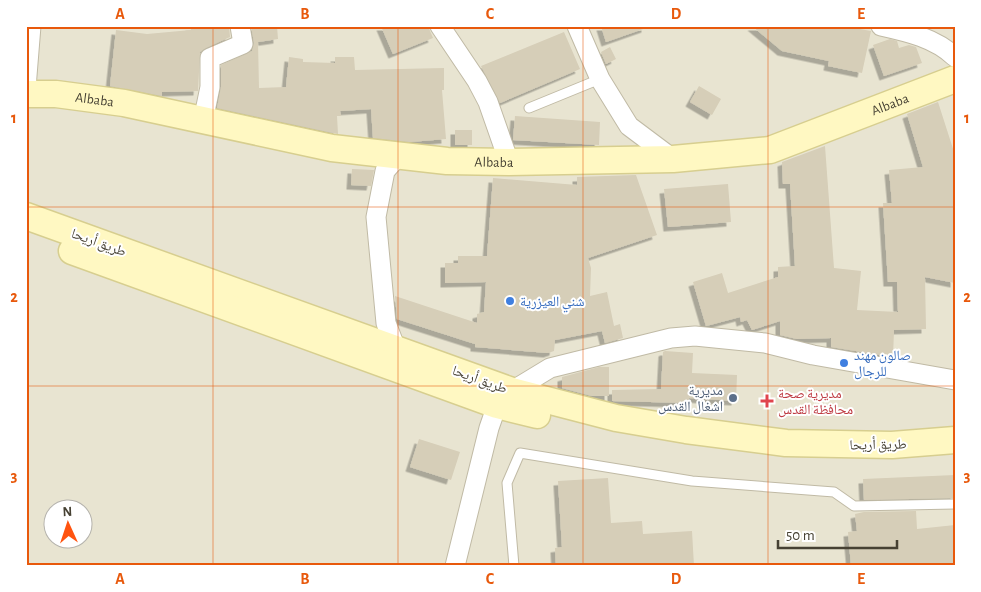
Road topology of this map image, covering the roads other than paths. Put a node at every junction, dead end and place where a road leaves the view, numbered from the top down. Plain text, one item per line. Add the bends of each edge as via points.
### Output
1 (31, 26) edge
2 (240, 26) edge
3 (440, 26) edge
4 (577, 26) edge
5 (881, 26) edge
6 (955, 57) edge
7 (600, 79) junction
8 (955, 79) edge
9 (26, 88) edge
10 (26, 94) edge
11 (529, 108) dead end
12 (203, 121) junction
13 (398, 156) junction
14 (673, 159) junction
15 (509, 162) junction
16 (26, 216) edge
17 (26, 235) edge
18 (396, 349) junction
19 (955, 380) edge
20 (504, 398) junction
21 (955, 440) edge
22 (955, 453) edge
23 (955, 504) edge
24 (455, 566) edge
25 (514, 566) edge

1 - 9 street
2 - 12 street via 243,44 210,58 210,87
3 - 15 street via 488,102
4 - 7 street
5 - 6 street via 912,33 945,47
7 - 11 lane
7 - 14 street via 630,126
8 - 14 main road, Albaba via 770,150
10 - 12 main road, Albaba via 56,94 124,103
12 - 13 main road, Albaba via 332,148
13 - 15 main road, Albaba
13 - 18 street via 385,171 376,217 386,323
14 - 15 main road, Albaba
16 - 18 main road, طريق أريحا
17 - 20 main road, طريق أريحا
18 - 20 main road, طريق أريحا
19 - 20 street via 813,355 765,343 695,336 671,338 550,368
20 - 21 main road, طريق أريحا via 686,430 786,443 892,445
20 - 22 main road, طريق أريحا via 615,434 695,446 800,456 879,459
20 - 24 street via 489,428
23 - 25 lane via 854,506 834,492 692,481 520,453 507,483

